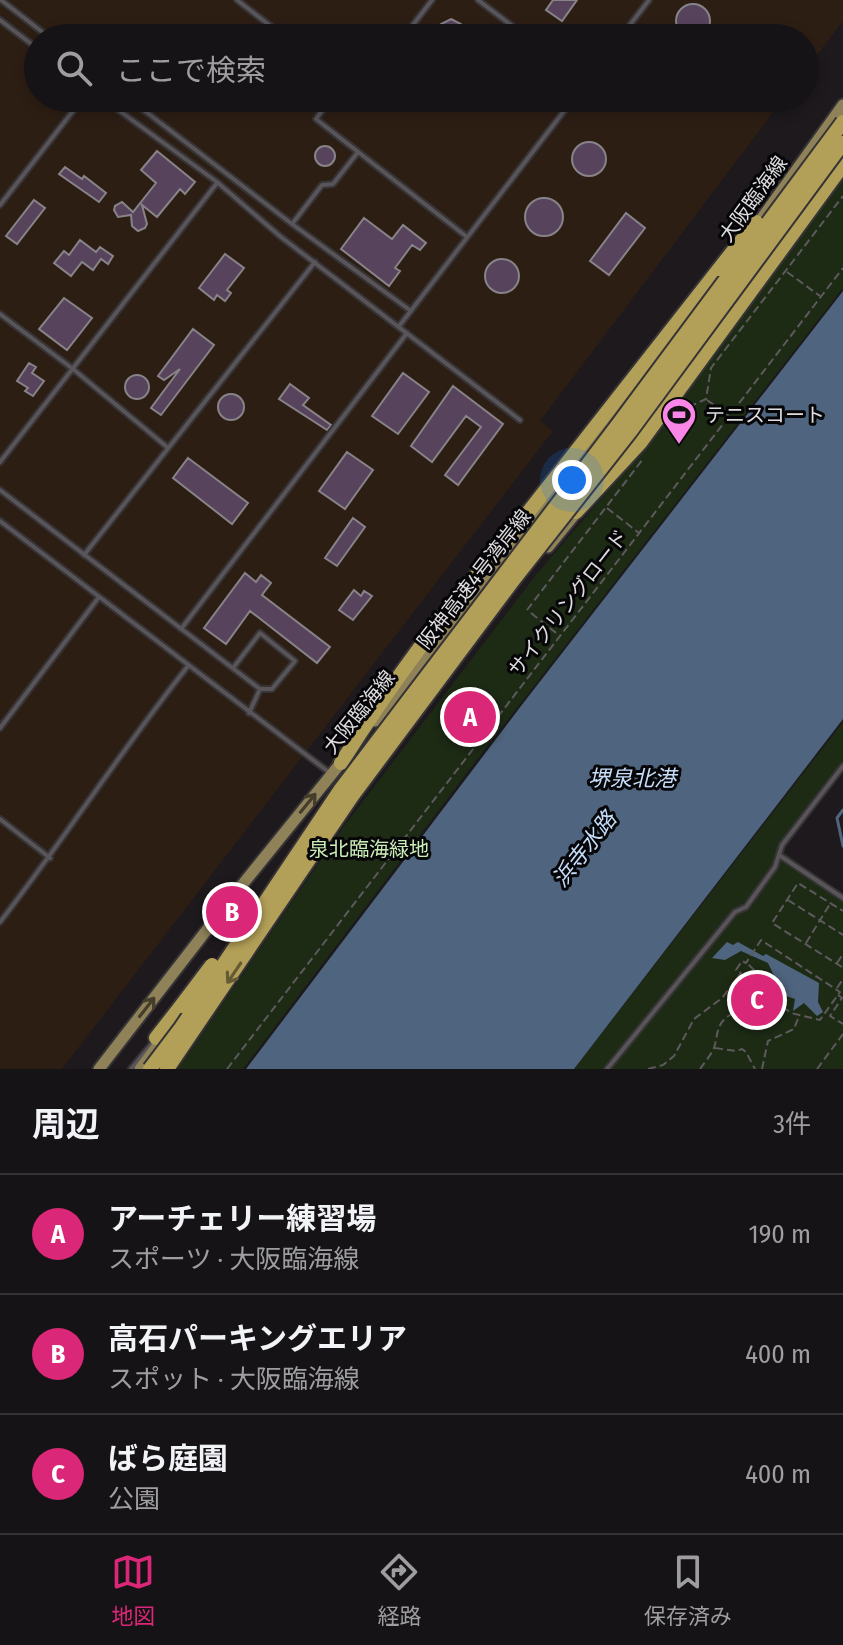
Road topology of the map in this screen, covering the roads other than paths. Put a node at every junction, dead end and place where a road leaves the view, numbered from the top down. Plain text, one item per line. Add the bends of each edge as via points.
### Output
1 (1, 0) edge
2 (237, 0) edge
3 (432, 0) edge
4 (478, 0) edge
5 (649, 0) edge
6 (0, 20) edge
7 (32, 24) edge
8 (268, 24) edge
9 (414, 24) edge
10 (510, 24) edge
11 (631, 24) edge
12 (24, 38) edge
13 (843, 105) edge
14 (72, 112) edge
15 (121, 112) edge
16 (146, 112) edge
17 (321, 112) edge
18 (563, 112) edge
19 (843, 114) edge
20 (843, 122) edge
21 (843, 143) edge
22 (358, 152) junction
23 (843, 155) edge
24 (843, 165) edge
25 (217, 182) junction
26 (0, 205) edge
27 (292, 224) junction
28 (467, 237) junction
29 (315, 262) junction
30 (411, 311) junction
31 (0, 314) edge
32 (400, 325) junction
33 (407, 333) junction
34 (73, 369) junction
35 (520, 420) dead end
36 (167, 447) junction
37 (0, 462) edge
38 (0, 490) edge
39 (576, 512) junction
40 (0, 521) edge
41 (84, 555) junction
42 (99, 597) junction
43 (181, 629) junction
44 (188, 666) junction
45 (233, 668) junction
46 (260, 689) junction
47 (249, 713) junction
48 (0, 728) edge
49 (843, 766) edge
50 (337, 768) junction
51 (341, 789) junction
52 (0, 819) edge
53 (779, 855) junction
54 (50, 858) junction
55 (843, 898) edge
56 (0, 922) edge
57 (156, 1038) joint
58 (99, 1069) edge
59 (131, 1069) edge
60 (140, 1069) edge
61 (150, 1069) edge
62 (167, 1069) edge
63 (607, 1069) edge

1 - 7 lane
2 - 8 lane
3 - 9 lane
4 - 10 lane
5 - 11 lane
6 - 12 lane
13 - 50 main road, 大阪臨海線 via 681,327
14 - 26 lane
15 - 25 lane
16 - 27 lane
17 - 22 lane via 316,119
18 - 28 lane
19 - 50 highway, bridge via 433,630
20 - 51 highway, 阪神高速4号湾岸線, bridge
21 -> 62 highway, 阪神高速4号湾岸線, bridge via 352,796
22 - 27 lane via 333,184 322,185
22 - 28 lane
23 - 39 main road
24 - 39 highway via 640,443
25 - 29 lane
25 - 34 lane
27 - 30 lane
28 - 30 lane
29 - 32 lane
29 - 36 lane
30 - 32 lane
31 - 34 lane
32 - 33 lane
33 - 35 lane
33 - 43 lane
34 - 36 lane
34 - 37 lane
36 - 41 lane
38 - 41 lane
39 - 60 main road via 352,788
40 - 42 lane
41 - 43 lane
42 - 44 lane
42 - 48 lane
43 - 45 lane
44 - 47 lane
44 - 54 lane
45 - 46 lane
45 - 46 lane via 260,633 295,661 272,689
46 - 47 lane
47 - 50 lane
49 - 53 lane
58 -> 50 main road, 大阪臨海線
51 - 57 highway, bridge
51 - 61 highway, 阪神高速4号湾岸線, bridge
52 - 54 lane
53 - 55 lane
53 - 63 lane via 746,907 735,912
54 - 56 lane
57 - 59 lane

